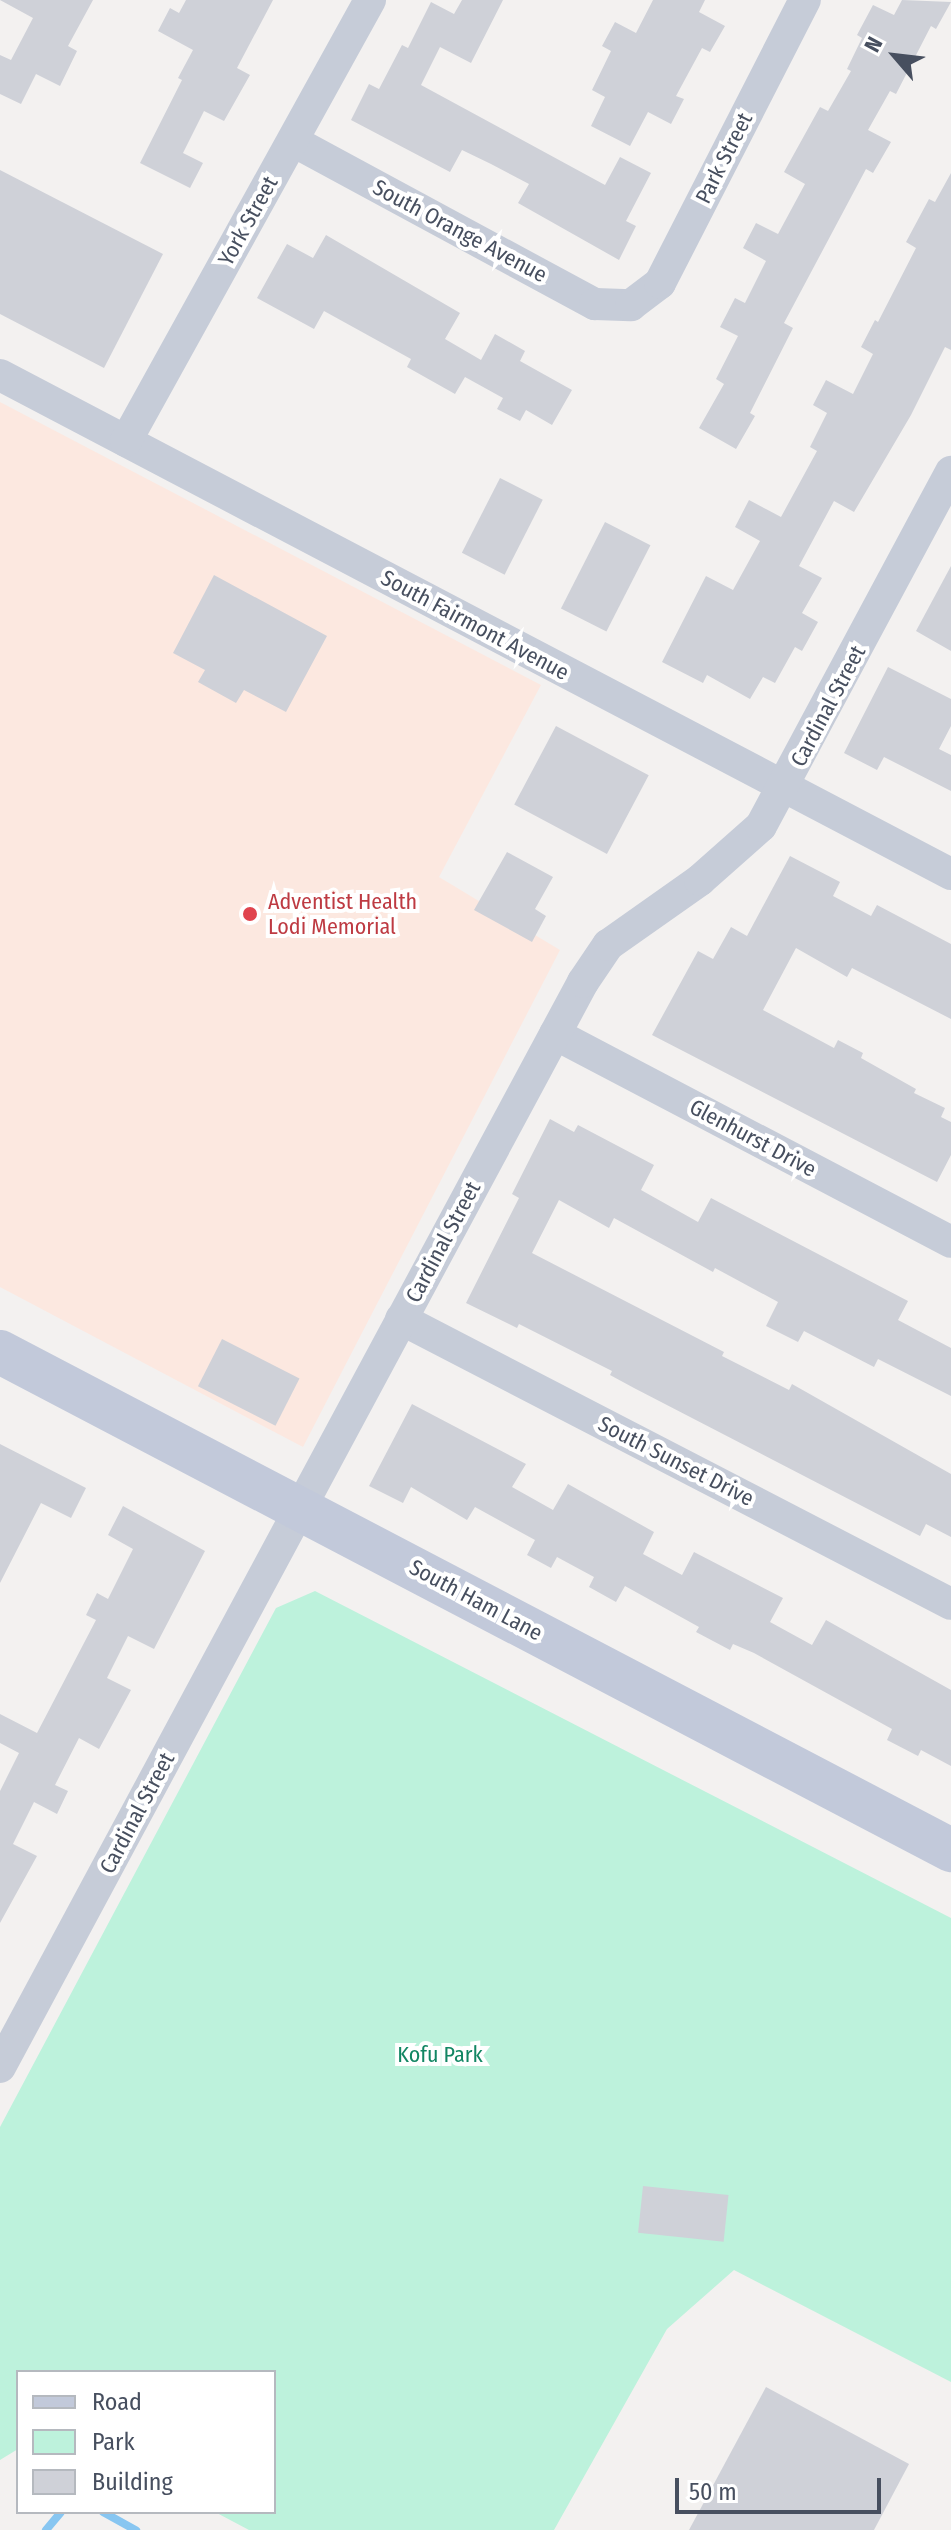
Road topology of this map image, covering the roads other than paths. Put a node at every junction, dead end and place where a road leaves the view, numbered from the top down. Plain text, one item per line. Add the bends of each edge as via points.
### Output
1 (370, 0) edge
2 (805, 0) edge
3 (293, 141) junction
4 (631, 305) joint
5 (0, 375) edge
6 (126, 441) junction
7 (951, 472) edge
8 (785, 787) junction
9 (951, 874) edge
10 (555, 1034) junction
11 (951, 1242) edge
12 (401, 1319) junction
13 (0, 1352) edge
14 (301, 1508) junction
15 (951, 1604) edge
16 (951, 1850) edge
17 (0, 2067) edge

1 - 3 street, York Street
2 - 4 street, Park Street via 660,283
3 - 4 street, South Orange Avenue via 595,304
3 - 6 street, York Street
5 - 6 street, South Fairmont Avenue
6 - 8 street, South Fairmont Avenue
7 - 8 street, Cardinal Street
8 - 9 street, South Fairmont Avenue
8 - 10 street, Cardinal Street via 761,826 700,880 608,945
10 - 11 street, Glenhurst Drive
10 - 12 street, Cardinal Street
12 - 14 street, Cardinal Street
12 - 15 street, South Sunset Drive
13 - 14 main road, South Ham Lane
14 - 16 main road, South Ham Lane
14 - 17 street, Cardinal Street

